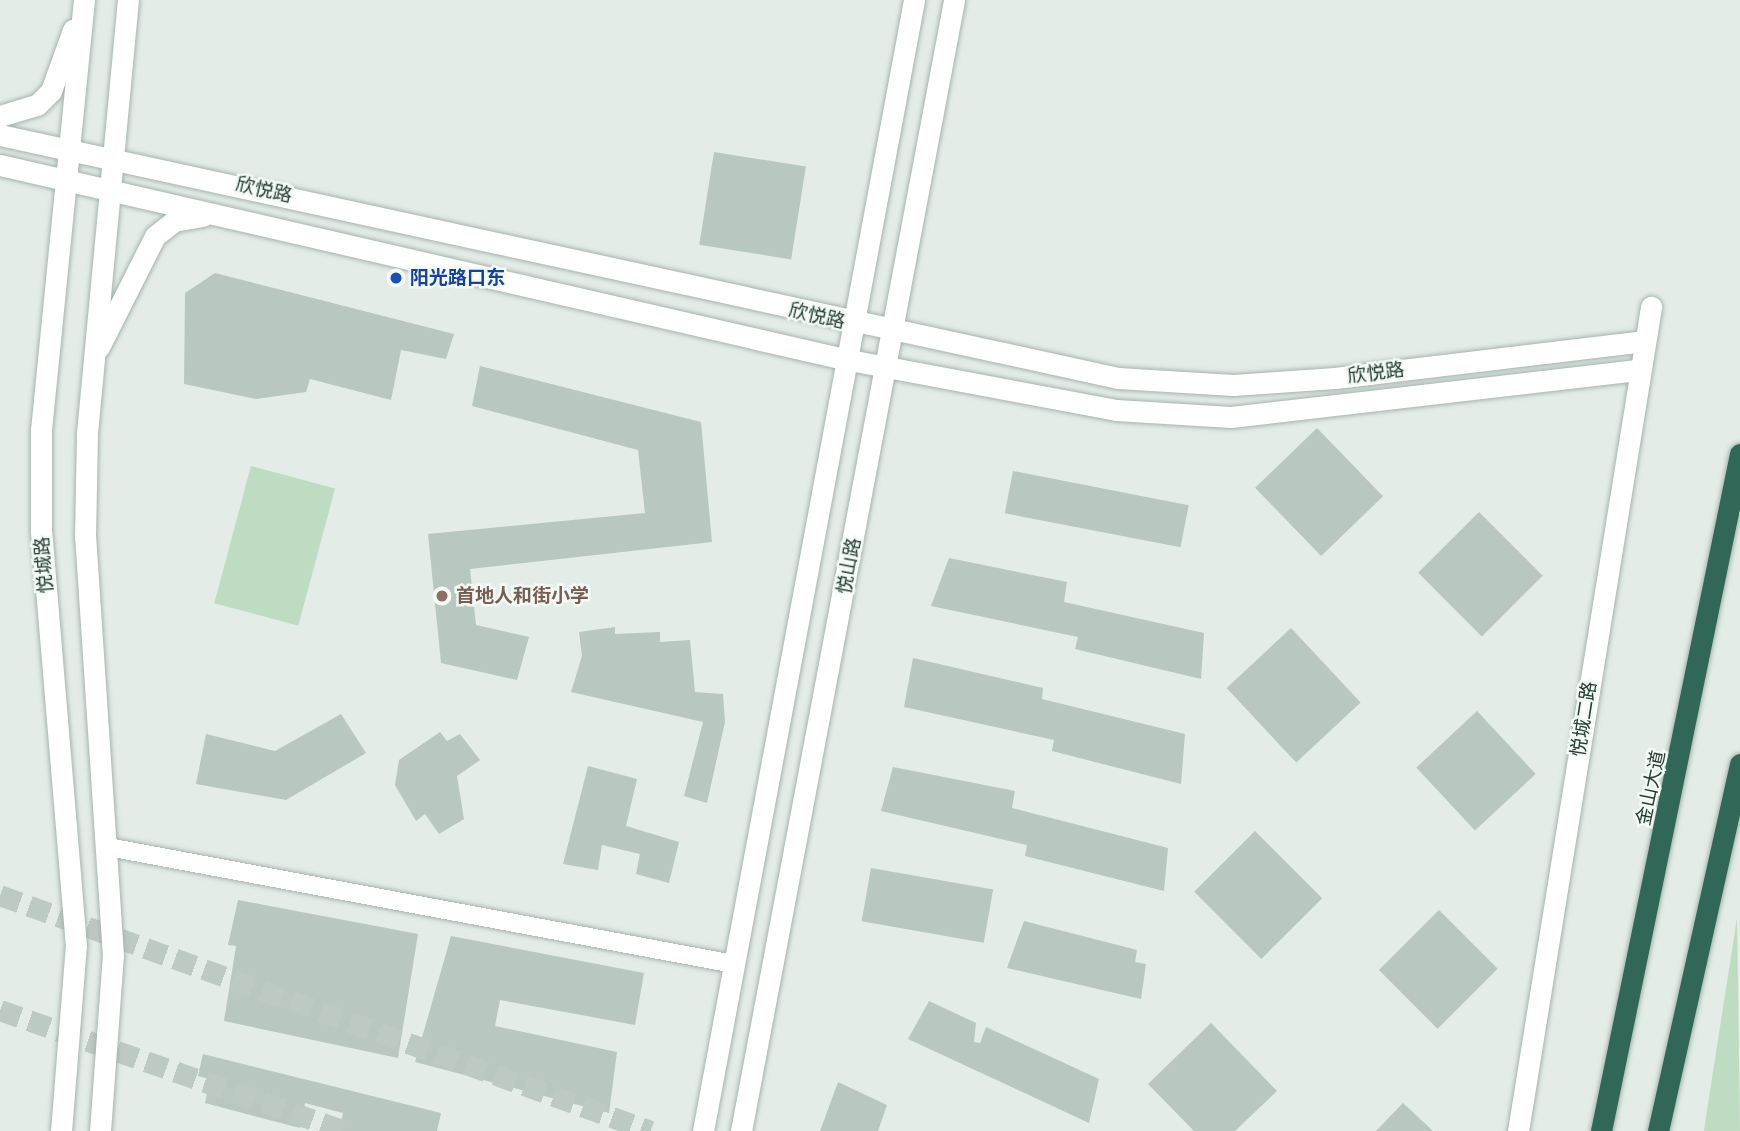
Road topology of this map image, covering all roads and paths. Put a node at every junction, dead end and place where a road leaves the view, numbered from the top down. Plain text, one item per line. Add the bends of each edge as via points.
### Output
1 (128, 0) edge
2 (914, 0) edge
3 (954, 0) edge
4 (84, 1) edge
5 (0, 116) edge
6 (0, 135) edge
7 (69, 146) junction
8 (117, 157) junction
9 (0, 165) edge
10 (66, 179) junction
11 (112, 189) junction
12 (212, 215) junction
13 (1651, 307) dead end
14 (851, 323) junction
15 (893, 332) junction
16 (1644, 341) junction
17 (93, 358) junction
18 (844, 359) junction
19 (887, 368) junction
20 (1639, 370) junction
21 (1740, 454) edge
22 (1740, 764) edge
23 (108, 847) junction
24 (734, 964) junction
25 (1661, 1125) edge
26 (61, 1131) edge
27 (100, 1131) edge
28 (703, 1131) edge
29 (741, 1131) edge
30 (1518, 1131) edge
31 (1601, 1131) edge

1 - 8 main road
2 - 14 main road
3 - 15 main road, 悦山路
4 - 5 main road via 51,91 37,105
4 - 7 main road, 悦城路
6 - 7 main road, 欣悦路
7 - 8 main road, 欣悦路
7 - 10 main road, 悦城路
8 - 11 main road
8 - 14 main road, 欣悦路
9 - 10 main road, 欣悦路
10 - 11 main road, 欣悦路
10 - 26 main road, 悦城路 via 41,456 41,533 76,946
11 - 12 main road, 欣悦路
11 - 17 main road
12 - 17 main road via 174,221 155,236
12 - 18 main road, 欣悦路
13 - 16 main road, 悦城二路
14 - 15 main road, 欣悦路
14 - 18 main road
15 - 16 main road, 欣悦路 via 1118,378 1233,385
15 - 19 main road, 悦山路
16 - 20 main road, 悦城二路
17 - 23 main road via 85,537
18 - 19 main road, 欣悦路
18 - 24 main road
19 - 20 main road, 欣悦路 via 1116,410 1231,417
19 - 29 main road, 悦山路
20 - 30 main road, 悦城二路
21 - 31 highway, 金山大道
22 - 25 highway
23 - 24 street
23 - 27 main road via 113,969
24 - 28 main road

